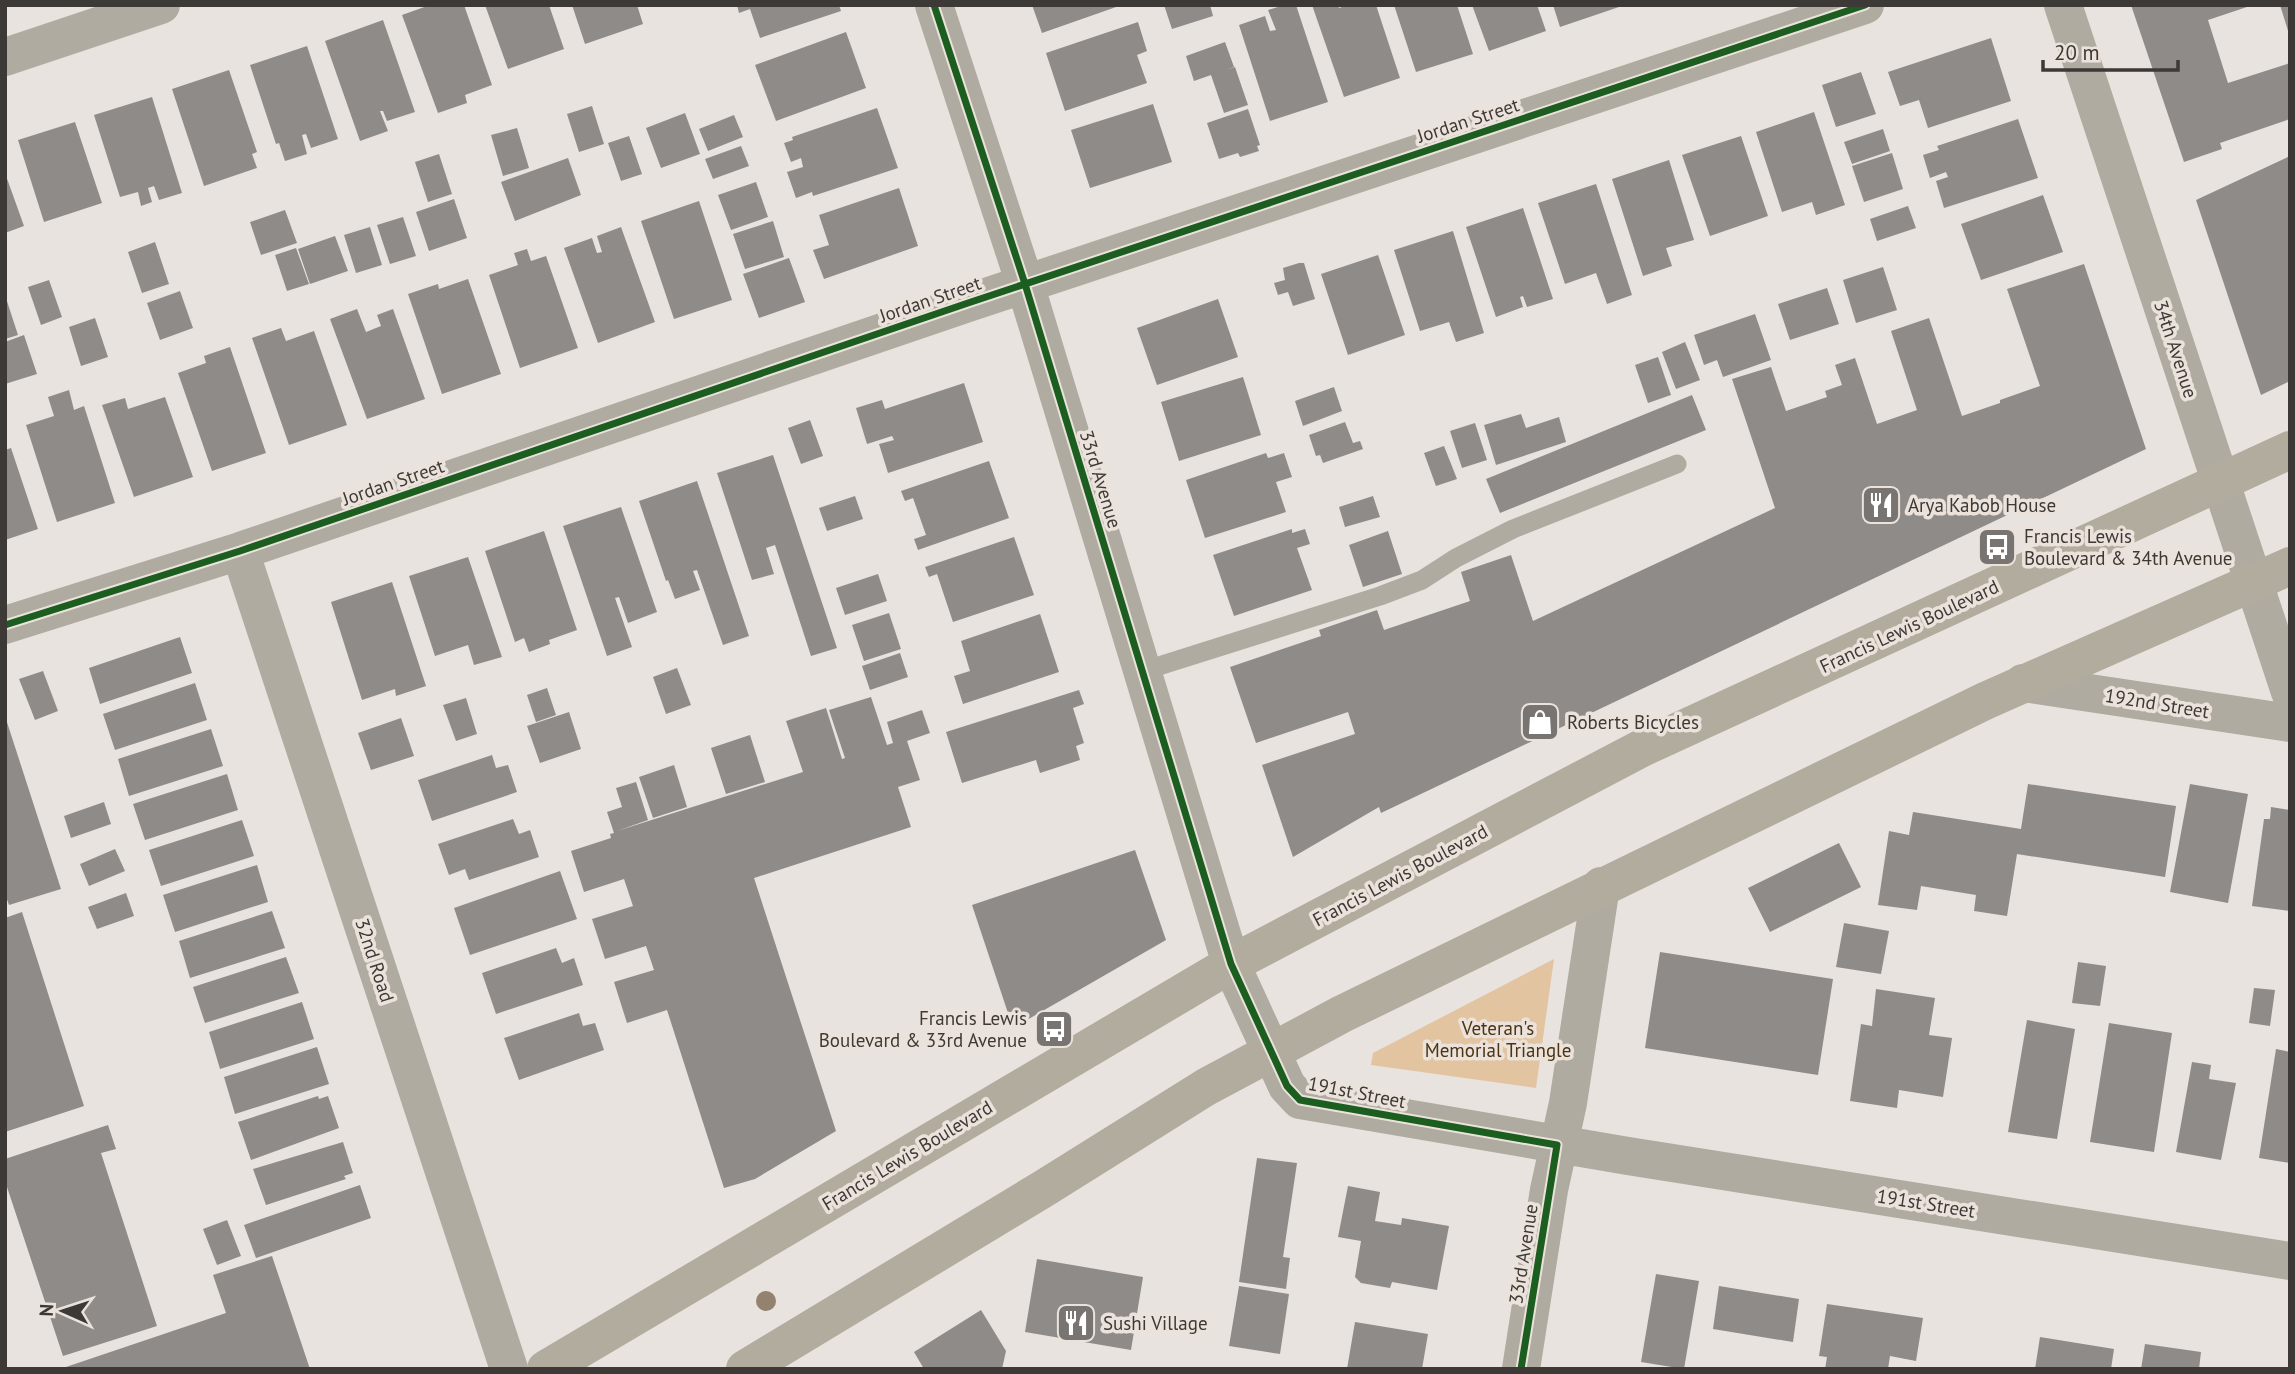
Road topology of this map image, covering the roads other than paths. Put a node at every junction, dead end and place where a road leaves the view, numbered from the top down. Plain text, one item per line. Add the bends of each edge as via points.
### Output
1 (162, 5) edge
2 (934, 5) edge
3 (1865, 5) edge
4 (2063, 5) edge
5 (5, 57) edge
6 (1025, 284) junction
7 (2290, 450) edge
8 (1677, 464) dead end
9 (2221, 482) junction
10 (240, 551) junction
11 (2290, 566) edge
12 (2253, 581) junction
13 (5, 625) edge
14 (1143, 671) junction
15 (2024, 683) junction
16 (2290, 692) edge
17 (2290, 723) edge
18 (1601, 886) junction
19 (1231, 964) junction
20 (1271, 1051) junction
21 (1558, 1144) junction
22 (2290, 1261) edge
23 (509, 1369) edge
24 (546, 1369) edge
25 (745, 1369) edge
26 (1521, 1369) edge

1 - 5 street
2 - 6 street, 33rd Avenue
3 - 6 street, Jordan Street
4 - 9 street, 34th Avenue
6 - 10 street, Jordan Street
6 - 14 street, 33rd Avenue
7 - 9 main road, Francis Lewis Boulevard
8 - 14 lane via 1513,529 1411,584
9 - 12 street, 34th Avenue
9 - 19 main road, Francis Lewis Boulevard via 1644,747
10 - 13 street, Jordan Street
10 - 23 street, 32nd Road
11 - 12 main road
12 - 15 main road
12 - 16 street, 34th Avenue
14 - 19 street, 33rd Avenue
15 - 17 street, 192nd Street
15 - 18 main road
18 - 20 main road
18 - 21 street, 33rd Avenue
19 - 20 street, 191st Street
19 - 24 main road, Francis Lewis Boulevard
20 - 21 street, 191st Street via 1287,1086 1300,1100
20 - 25 main road
21 - 22 street, 191st Street
21 - 26 street, 33rd Avenue

